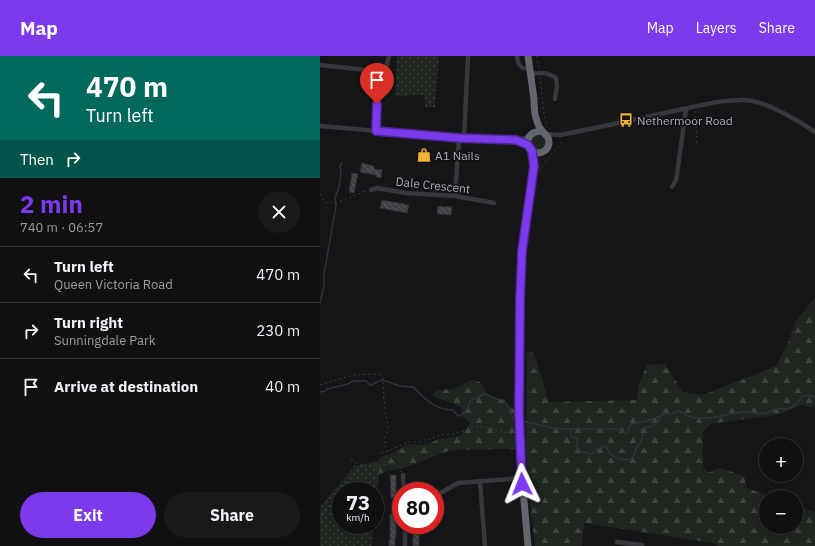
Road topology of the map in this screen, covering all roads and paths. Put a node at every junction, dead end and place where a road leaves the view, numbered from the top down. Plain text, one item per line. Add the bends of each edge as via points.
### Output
1 (389, 56) edge
2 (468, 56) edge
3 (517, 56) edge
4 (528, 56) edge
5 (537, 56) edge
6 (320, 65) edge
7 (530, 71) junction
8 (385, 72) junction
9 (539, 73) junction
10 (555, 99) dead end
11 (695, 107) junction
12 (686, 109) junction
13 (536, 119) junction
14 (320, 126) edge
15 (376, 131) junction
16 (545, 132) junction
17 (815, 132) edge
18 (530, 135) junction
19 (562, 136) junction
20 (461, 138) junction
21 (516, 140) junction
22 (549, 142) junction
23 (697, 143) dead end
24 (530, 148) junction
25 (542, 152) junction
26 (534, 166) junction
27 (539, 173) dead end
28 (672, 187) dead end
29 (371, 190) joint
30 (320, 194) edge
31 (455, 196) junction
32 (494, 203) dead end
33 (320, 385) edge
34 (520, 434) junction
35 (389, 451) junction
36 (381, 453) dead end
37 (351, 460) dead end
38 (362, 466) junction
39 (403, 475) joint
40 (522, 478) junction
41 (480, 481) junction
42 (403, 482) edge
43 (444, 491) edge
44 (320, 519) edge
45 (405, 534) edge
46 (617, 542) dead end
47 (405, 546) edge
48 (485, 546) edge
49 (528, 546) edge
50 (642, 546) edge

1 - 8 street
2 - 20 street
3 - 7 street via 519,65
4 - 7 highway
5 - 9 path
6 - 8 street
7 - 9 street
7 - 13 highway
8 - 15 street via 382,85 377,91
9 - 10 street via 551,74 556,78
9 - 16 path
11 - 12 street
11 - 17 street via 746,100 775,109
11 - 23 path
12 - 19 street
12 - 28 street via 676,180
13 - 16 highway
13 - 18 highway
14 - 15 street
15 - 20 street
16 - 18 highway via 537,131
16 - 19 street
16 - 22 highway
18 - 21 street
18 - 24 highway via 527,142
19 - 22 street
19 - 27 path
20 - 21 street
20 - 31 street
21 - 24 street
22 - 25 highway via 546,150
24 - 25 highway
24 - 26 highway
25 - 26 highway
26 - 34 highway via 522,251
29 - 30 path via 326,204
29 - 31 street, Dale Crescent via 376,188
31 - 32 street, Dale Crescent
33 - 35 path via 353,375 379,374 384,382 388,428 385,446
34 - 35 path via 476,426 424,442 408,442
34 - 40 highway
35 - 36 path
37 - 38 path
38 - 39 path via 393,463
38 - 44 path
39 - 42 street
40 - 41 street
40 - 49 highway
41 - 43 street via 458,483
41 - 48 street
45 - 47 street
46 - 50 street

